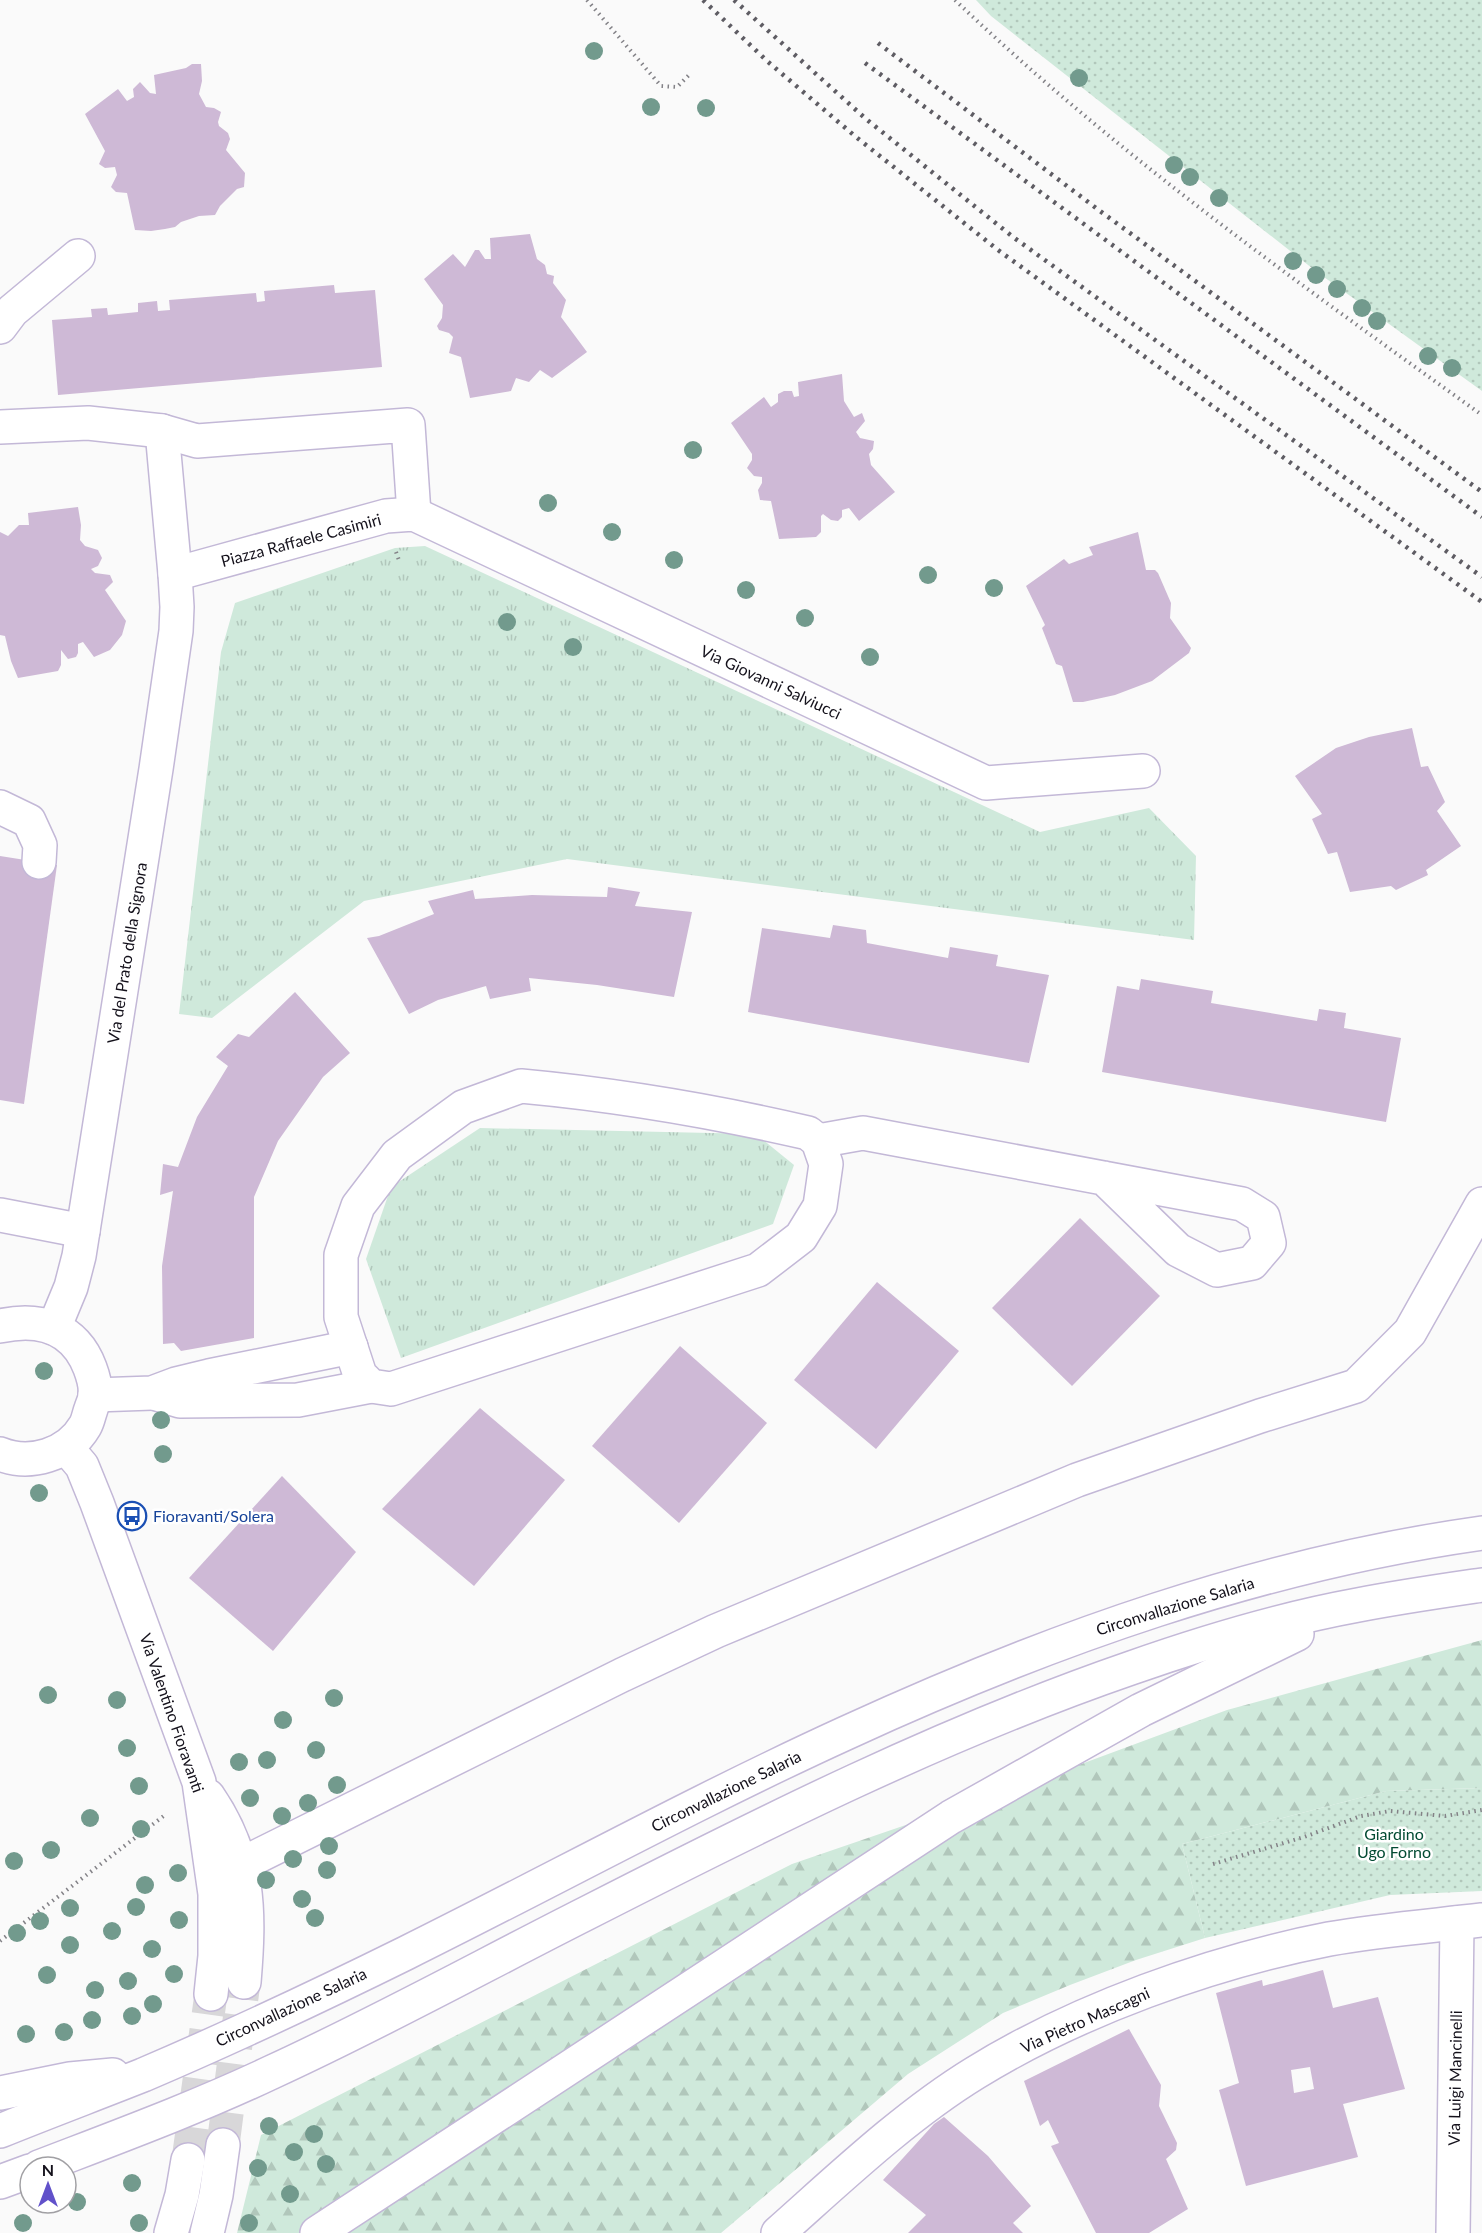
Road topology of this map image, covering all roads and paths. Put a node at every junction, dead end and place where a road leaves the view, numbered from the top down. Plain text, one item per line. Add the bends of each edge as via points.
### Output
1 (587, 0) edge
2 (956, 0) edge
3 (690, 73) dead end
4 (78, 256) dead end
5 (0, 327) edge
6 (1482, 415) edge
7 (0, 427) edge
8 (162, 431) junction
9 (414, 514) junction
10 (395, 548) dead end
11 (400, 563) dead end
12 (175, 574) junction
13 (1143, 771) dead end
14 (0, 807) edge
15 (39, 862) dead end
16 (818, 1140) junction
17 (1104, 1178) dead end
18 (1482, 1204) edge
19 (0, 1215) edge
20 (83, 1231) junction
21 (0, 1326) edge
22 (54, 1328) junction
23 (351, 1347) junction
24 (370, 1386) junction
25 (152, 1393) junction
26 (95, 1395) junction
27 (66, 1447) junction
28 (0, 1454) edge
29 (1482, 1533) edge
30 (1482, 1585) edge
31 (1357, 1605) junction
32 (199, 1782) junction
33 (1482, 1810) edge
34 (169, 1824) dead end
35 (1213, 1864) dead end
36 (240, 1865) junction
37 (1469, 1921) edge
38 (0, 1941) edge
39 (244, 1982) tunnel mouth
40 (211, 1994) tunnel mouth
41 (142, 2075) junction
42 (0, 2093) edge
43 (0, 2131) edge
44 (223, 2145) tunnel mouth
45 (70, 2155) edge
46 (188, 2160) tunnel mouth
47 (18, 2175) edge
48 (0, 2182) edge
49 (171, 2233) edge
50 (207, 2233) edge
51 (317, 2233) edge
52 (778, 2233) edge
53 (1453, 2233) edge

1 - 3 path via 661,86 677,87
2 - 6 path via 1014,57 1155,172
4 - 5 main road via 12,311
7 - 8 main road via 88,423
8 - 9 main road via 197,441 408,425
8 - 12 main road
9 - 12 main road, Piazza Raffaele Casimiri via 386,516
9 - 13 main road, Via Giovanni Salviucci via 986,783
10 - 11 path
12 - 20 main road, Via del Prato della Signora via 176,631
14 - 15 main road via 29,821 40,845
16 - 17 main road via 863,1133
16 - 23 main road via 808,1133 735,1116 589,1092 521,1086 463,1107 397,1155 358,1206 341,1255 341,1317
16 - 24 main road via 826,1164 820,1206 801,1237 758,1270 391,1389
18 - 36 main road via 1410,1332 1356,1386 1077,1480 716,1631
19 - 20 main road
20 - 22 main road, Via del Prato della Signora via 71,1287
21 - 22 main road via 18,1322
22 - 26 main road via 85,1355
23 - 24 main road via 360,1375
23 - 25 main road via 209,1376
24 - 25 main road via 298,1400 180,1401
25 - 26 main road
26 - 27 main road via 85,1427
27 - 28 main road via 28,1460
27 - 32 main road, Via Valentino Fioravanti via 82,1466 97,1503
29 - 41 main road, Circonvallazione Salaria via 1342,1559 1228,1588 1091,1632 974,1677 843,1734 408,1952
30 - 31 main road
31 - 45 main road via 1276,1623 1132,1667 1001,1717 774,1819 270,2074
31 - 51 main road via 1131,1715 951,1817
32 - 36 main road via 226,1826
32 - 40 main road, Via Valentino Fioravanti via 215,1894
33 - 35 path via 1445,1815 1390,1811 1360,1816
34 - 38 path via 165,1815
36 - 39 main road via 248,1918
37 - 52 main road, Via Pietro Mascagni via 1330,1939 1267,1953 1146,1991 1087,2015 975,2072 926,2106
37 - 53 main road, Via Luigi Mancinelli
41 - 42 main road via 70,2079
41 - 43 main road, Circonvallazione Salaria
44 - 50 main road
46 - 49 main road
47 - 48 main road

